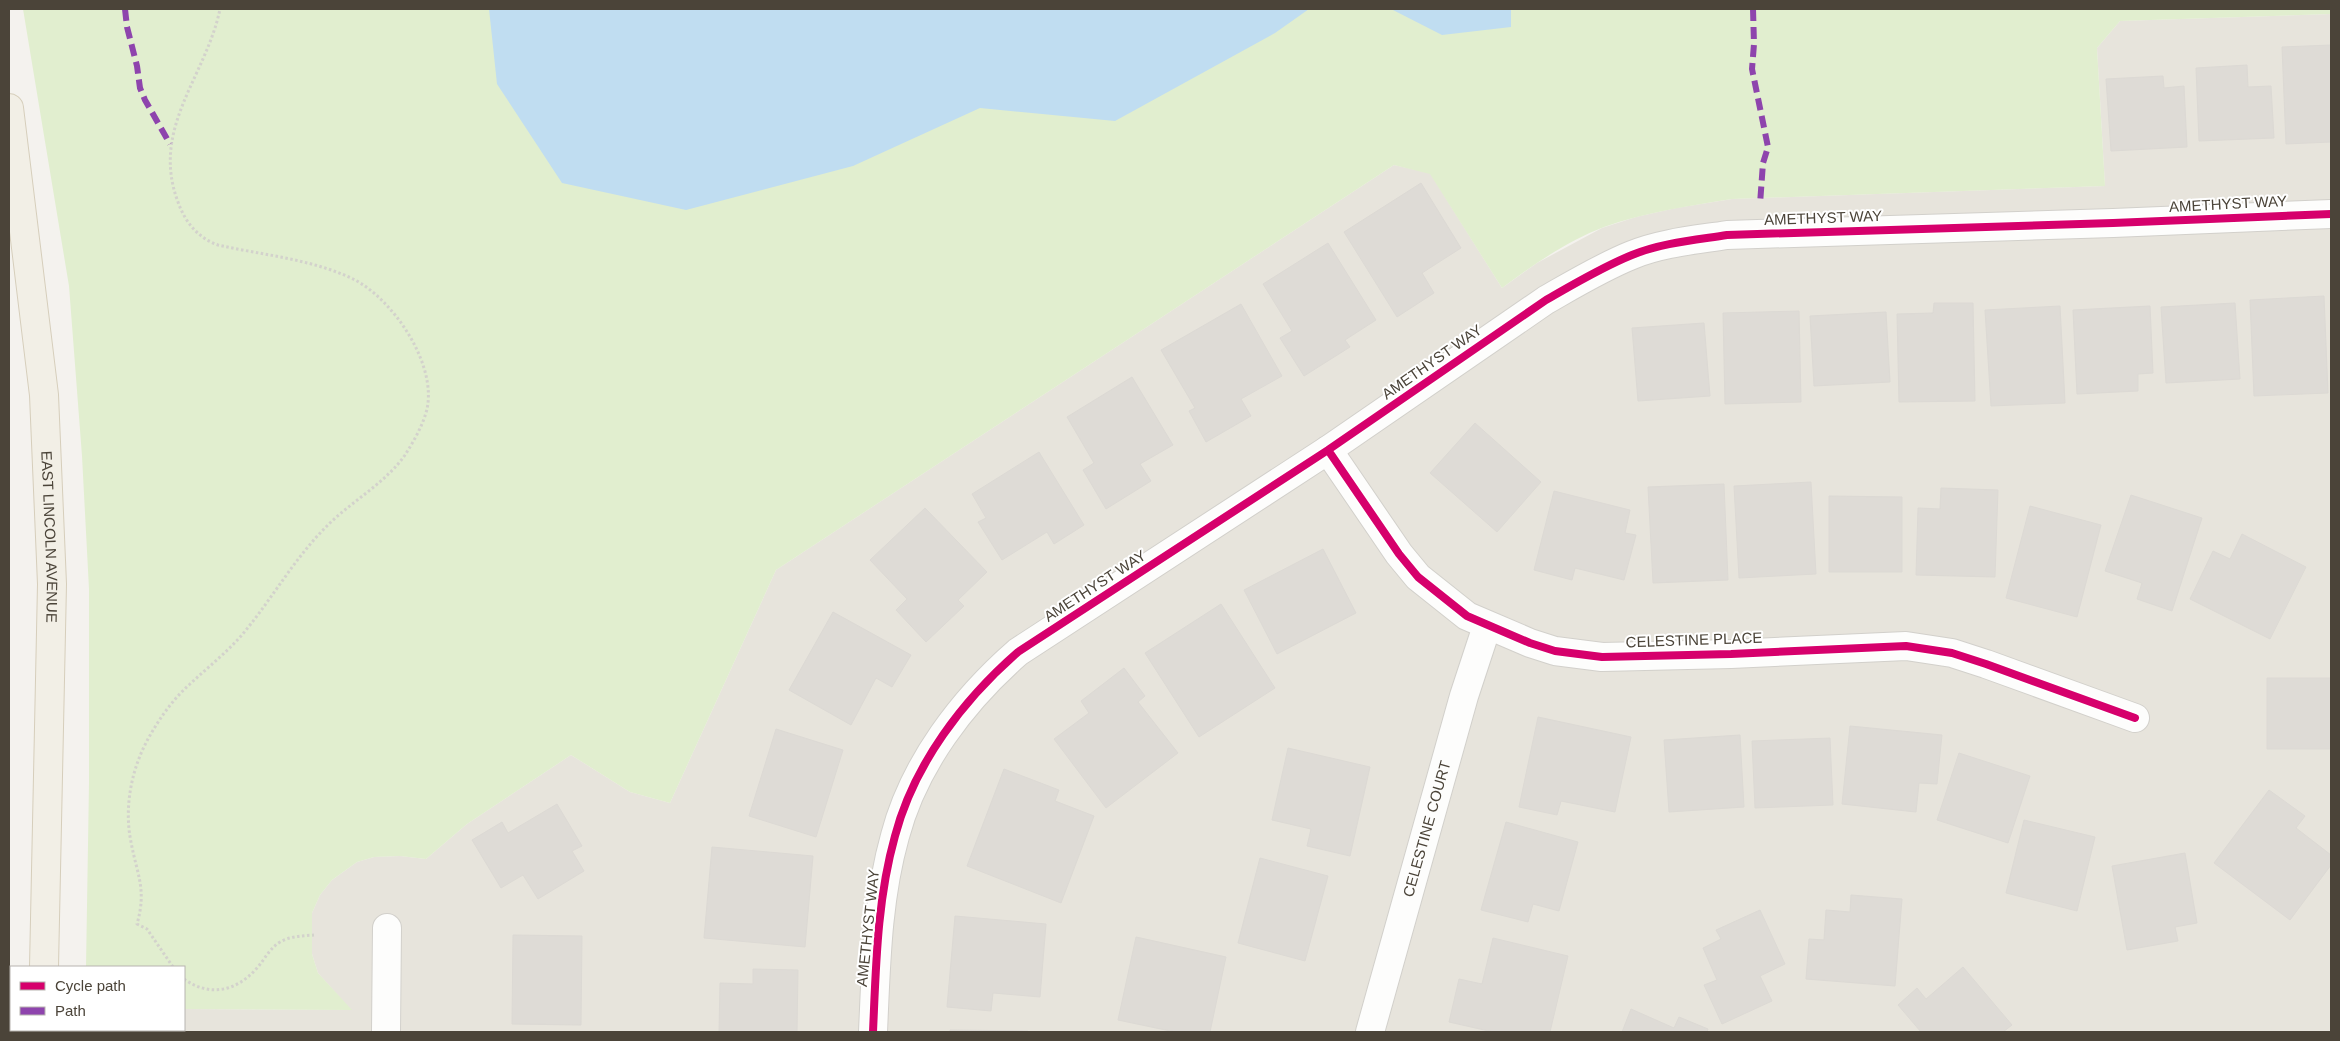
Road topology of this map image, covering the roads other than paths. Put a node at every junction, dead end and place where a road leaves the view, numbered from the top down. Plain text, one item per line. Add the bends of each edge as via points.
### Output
1 (9, 108) edge
2 (2331, 214) edge
3 (1328, 450) junction
4 (1487, 626) junction
5 (2135, 718) dead end
6 (387, 928) dead end
7 (44, 966) edge
8 (386, 1032) edge
9 (873, 1032) edge
10 (1370, 1032) edge

1 - 7 main road, EAST LINCOLN AVENUE via 44,395 52,584
2 - 3 street, AMETHYST WAY via 1727,236 1668,245 1633,254 1546,300
3 - 4 street, CELESTINE PLACE via 1418,577 1462,613
3 - 9 street, AMETHYST WAY via 1018,652 967,702 923,769 895,833 882,897
4 - 5 street, CELESTINE PLACE via 1555,651 1602,657 1906,646 1960,656
4 - 10 street, CELESTINE COURT via 1464,696
6 - 8 street

